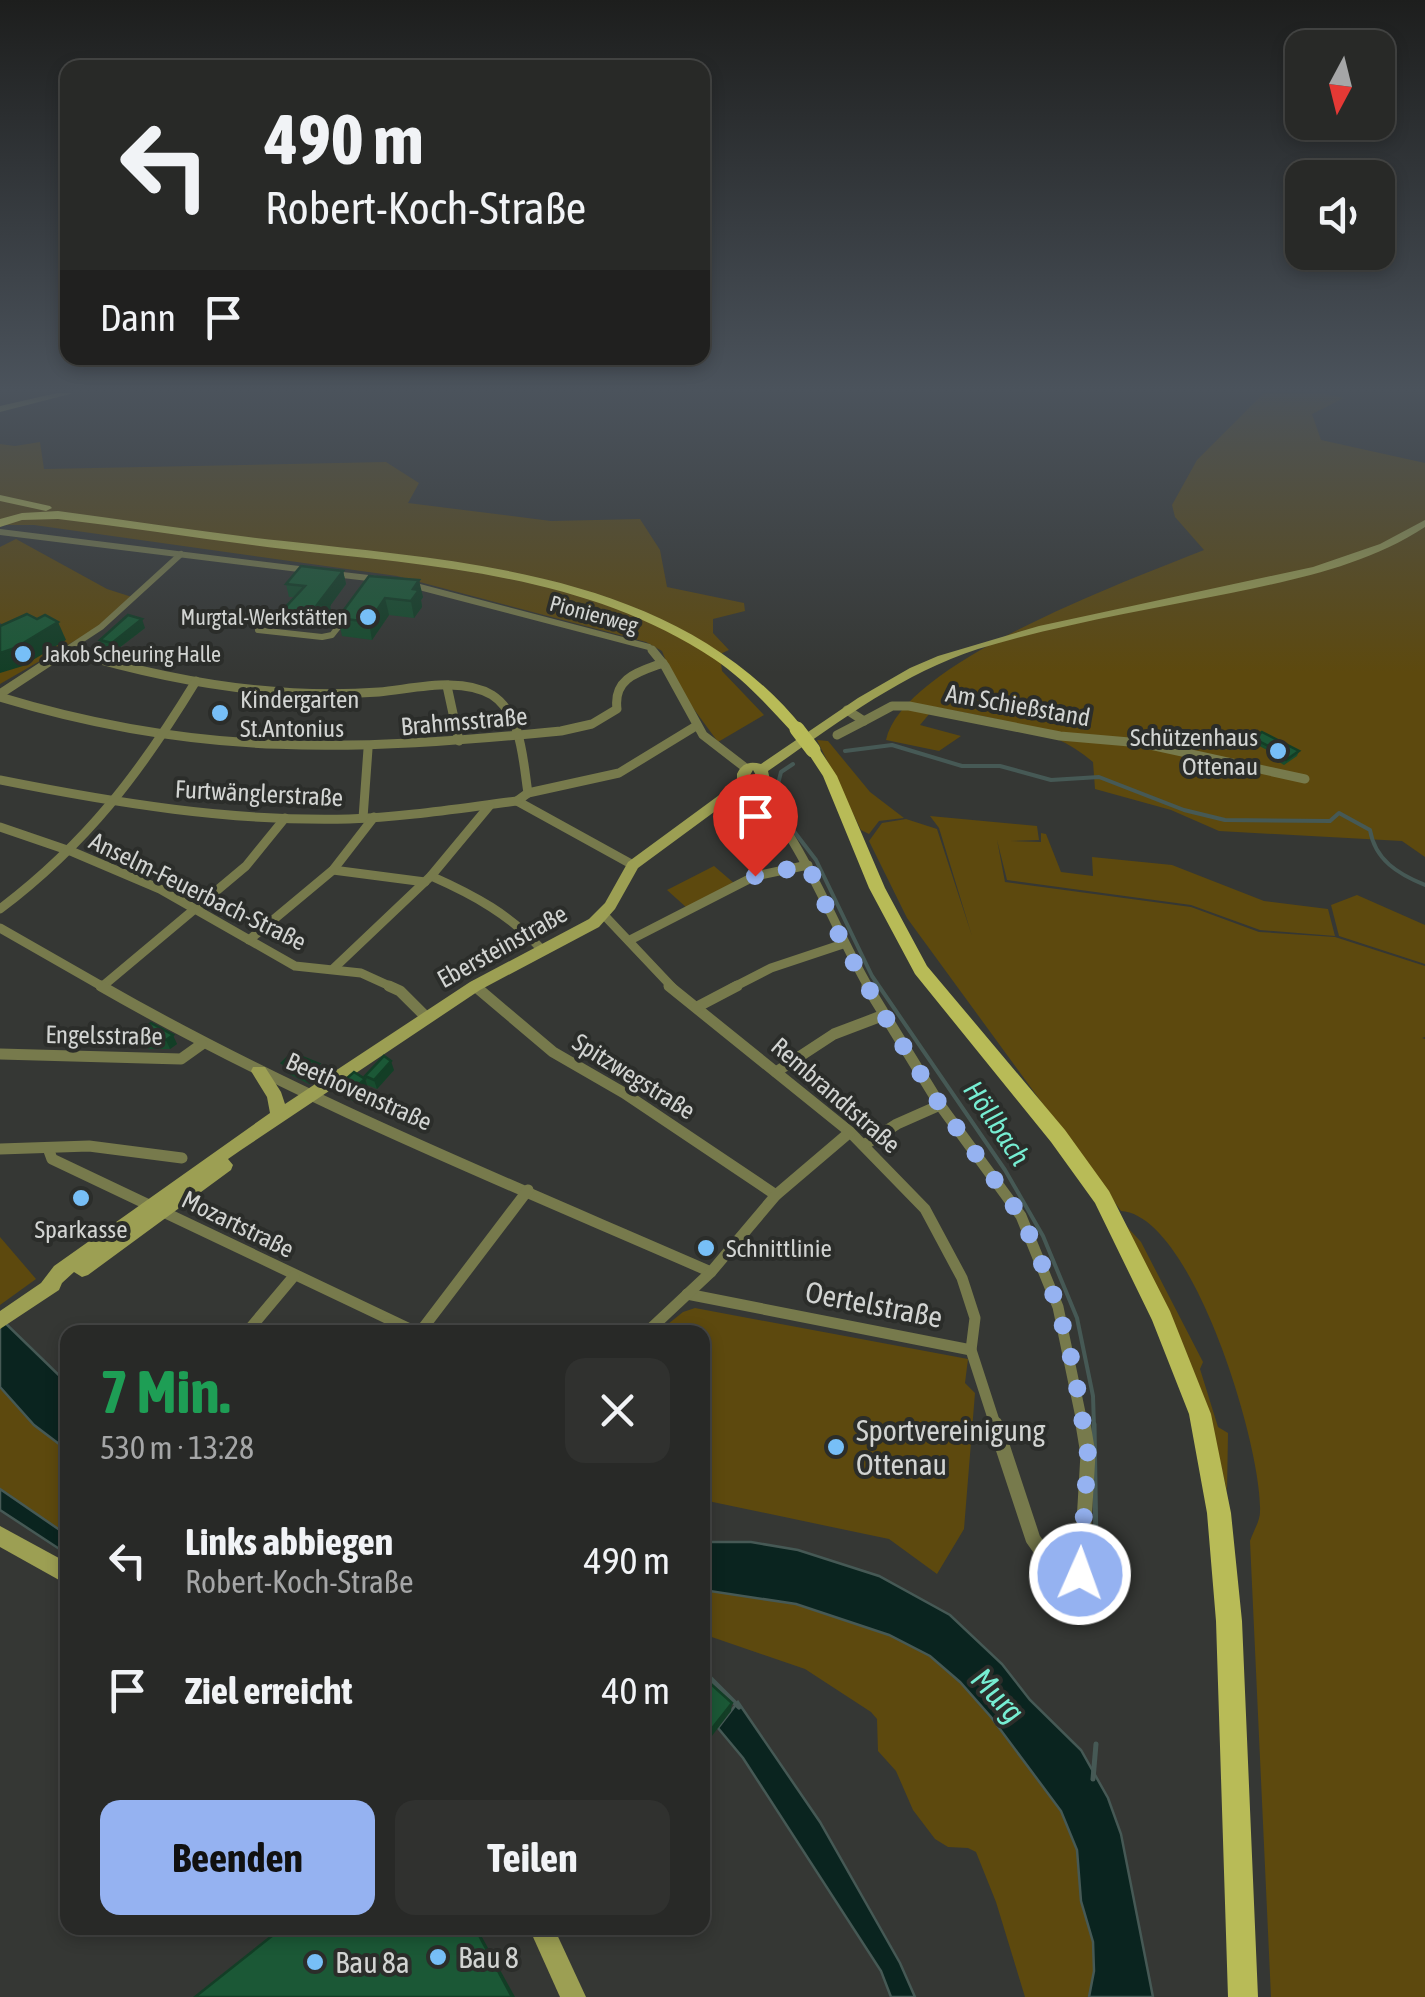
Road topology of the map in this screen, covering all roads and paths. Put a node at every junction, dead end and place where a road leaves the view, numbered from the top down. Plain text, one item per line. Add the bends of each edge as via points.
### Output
1 (0, 501) edge
2 (0, 521) edge
3 (115, 522) junction
4 (1425, 523) edge
5 (0, 532) edge
6 (181, 554) junction
7 (374, 579) junction
8 (364, 593) edge
9 (353, 607) edge
10 (258, 630) dead end
11 (68, 651) junction
12 (663, 663) junction
13 (196, 682) junction
14 (447, 686) junction
15 (0, 696) edge
16 (847, 710) junction
17 (864, 721) junction
18 (696, 726) junction
19 (517, 735) junction
20 (837, 735) dead end
21 (162, 738) junction
22 (460, 740) junction
23 (368, 750) junction
24 (752, 777) junction
25 (0, 780) edge
26 (1304, 780) dead end
27 (528, 792) junction
28 (518, 801) junction
29 (118, 803) junction
30 (490, 804) junction
31 (284, 818) junction
32 (368, 818) junction
33 (0, 827) edge
34 (73, 852) junction
35 (632, 865) junction
36 (808, 865) junction
37 (333, 870) junction
38 (428, 879) junction
39 (0, 909) edge
40 (197, 911) junction
41 (604, 915) junction
42 (0, 928) edge
43 (249, 940) junction
44 (630, 940) junction
45 (843, 944) junction
46 (543, 950) junction
47 (333, 969) junction
48 (104, 985) junction
49 (475, 986) junction
50 (697, 1008) junction
51 (884, 1015) junction
52 (427, 1018) junction
53 (202, 1044) junction
54 (0, 1054) edge
55 (259, 1071) junction
56 (776, 1072) junction
57 (311, 1098) junction
58 (936, 1107) junction
59 (279, 1116) junction
60 (850, 1132) junction
61 (864, 1145) junction
62 (48, 1148) junction
63 (0, 1149) edge
64 (182, 1158) dead end
65 (528, 1190) junction
66 (776, 1195) junction
67 (156, 1209) junction
68 (711, 1272) junction
69 (294, 1276) junction
70 (687, 1294) junction
71 (0, 1320) edge
72 (253, 1325) edge
73 (402, 1325) edge
74 (423, 1325) edge
75 (654, 1325) edge
76 (970, 1350) junction
77 (0, 1536) edge
78 (60, 1570) edge
79 (544, 1935) edge
80 (574, 1997) edge
81 (1243, 1997) edge

1 - 2 main road
1 - 3 main road
2 - 3 main road via 38,515
3 - 81 main road, bridge via 414,560 580,594 638,614 718,656 760,688 797,729 830,776 921,970 1102,1197 1200,1414 1219,1513 1229,1621
4 - 16 street, Ebersteinstraße via 1380,548 1321,568 972,647 910,671
5 - 6 street, Pionierweg
6 - 7 street, Pionierweg
6 - 11 street
7 - 8 street
7 - 12 street, Pionierweg via 632,642 649,647
9 - 10 street via 332,635
11 - 13 street via 130,672
11 - 15 street
12 - 18 street
12 - 19 street, Brahmsstraße via 626,677 615,695 617,708 603,718
13 - 14 street via 336,694
13 - 21 street
14 - 19 street via 498,698
14 - 22 street
15 - 21 street, Brahmsstraße via 80,722
16 - 17 street
16 - 24 street, Ebersteinstraße
17 - 20 street, Am Schießstand
17 - 26 street, Am Schießstand via 892,706 909,706 1060,736 1160,747
18 - 24 street
18 - 27 street via 619,772
19 - 22 street, Brahmsstraße
19 - 27 street
21 - 23 street, Brahmsstraße
21 - 29 street
22 - 23 street, Brahmsstraße
23 - 32 street
24 - 35 street, Ebersteinstraße
24 - 36 street via 754,793
25 - 29 street, Furtwänglerstraße
27 - 28 street
28 - 30 street, Furtwänglerstraße
28 - 35 street
29 - 31 street, Furtwänglerstraße
29 - 34 street
30 - 32 street, Furtwänglerstraße
30 - 38 street
31 - 32 street, Furtwänglerstraße
31 - 40 street via 246,866
32 - 37 street
33 - 34 street, Anselm-Feuerbach-Straße
34 - 39 street
34 - 40 street, Anselm-Feuerbach-Straße
35 - 41 street, Ebersteinstraße
36 - 44 street via 755,876
36 - 45 street
37 - 38 street
37 - 43 street
38 - 46 street via 486,900 520,922
38 - 47 street
40 - 43 street, Anselm-Feuerbach-Straße
40 - 48 street
41 - 44 street, Rembrandtstraße
41 - 46 street, Ebersteinstraße
42 - 48 street, Beethovenstraße
43 - 47 street, Anselm-Feuerbach-Straße via 295,966
44 - 50 street, Rembrandtstraße via 661,979
45 - 50 street via 771,968
45 - 51 street
46 - 49 street, Ebersteinstraße
47 - 52 street, Anselm-Feuerbach-Straße via 400,991
48 - 53 street, Beethovenstraße
49 - 52 street, Ebersteinstraße
49 - 66 street, Spitzwegstraße via 540,1043
50 - 56 street, Rembrandtstraße
51 - 56 street via 834,1034
51 - 58 street
52 - 57 street, Ebersteinstraße
53 - 54 street, Engelsstraße via 182,1060
53 - 55 street, Beethovenstraße
55 - 57 street, Beethovenstraße
55 - 59 street
56 - 60 street, Rembrandtstraße
57 - 59 street, Ebersteinstraße
57 - 65 street, Beethovenstraße
57 - 67 street, Ebersteinstraße
58 - 61 street
58 - 76 street, Oertelstraße via 1021,1216 1058,1307 1088,1454 1080,1574 1050,1563 1033,1539
59 - 67 street, Ebersteinstraße
60 - 61 street, Rembrandtstraße
60 - 66 street
61 - 76 street, Rembrandtstraße via 925,1209 962,1278 976,1318
62 - 63 street
62 - 64 street via 90,1146
62 - 67 street, Mozartstraße via 52,1159
65 - 68 street, Beethovenstraße
65 - 74 street
66 - 68 street
67 - 69 street, Mozartstraße
67 - 71 street, Ebersteinstraße via 68,1278
68 - 70 street
69 - 72 street
69 - 73 street, Mozartstraße
70 - 75 street
70 - 76 street, Oertelstraße
77 - 78 street
79 - 80 street

